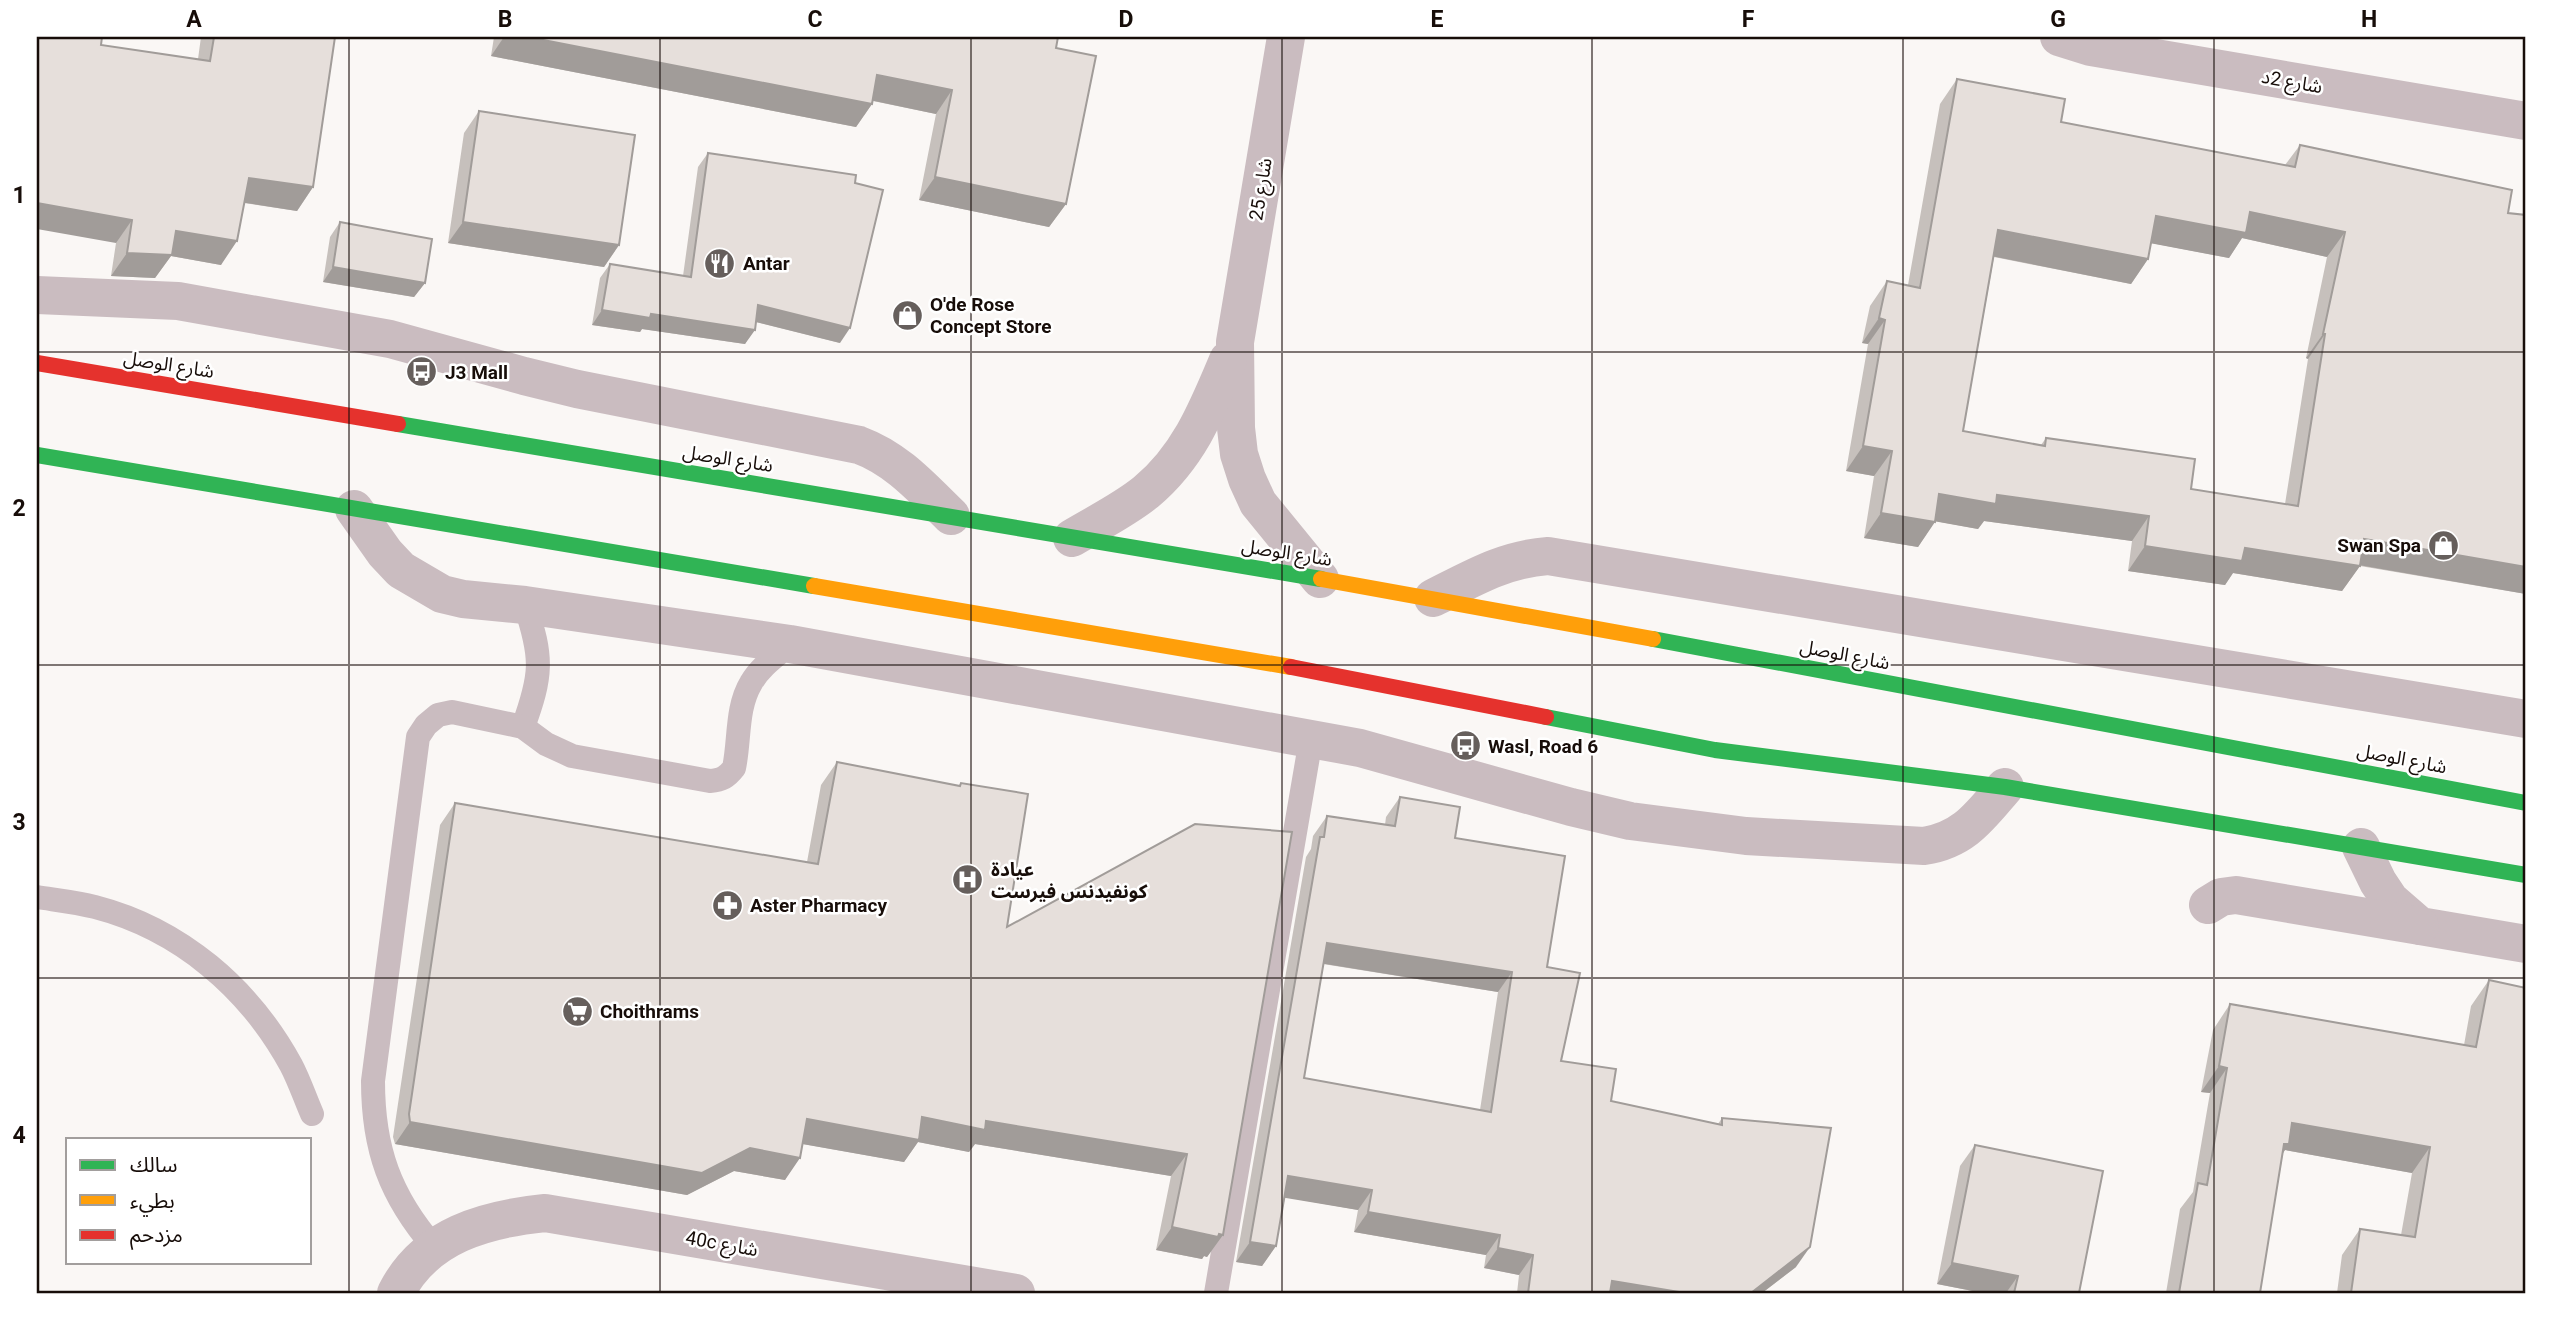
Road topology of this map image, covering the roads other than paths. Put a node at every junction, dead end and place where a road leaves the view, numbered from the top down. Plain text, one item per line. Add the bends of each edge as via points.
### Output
1 (1286, 37) edge
2 (2059, 37) edge
3 (2526, 121) edge
4 (37, 295) edge
5 (1235, 342) junction
6 (37, 363) edge
7 (37, 455) edge
8 (354, 509) junction
9 (951, 516) junction
10 (1072, 538) junction
11 (1320, 579) junction
12 (1433, 598) junction
13 (525, 605) junction
14 (790, 644) junction
15 (2526, 719) edge
16 (523, 727) junction
17 (1311, 739) junction
18 (2005, 787) junction
19 (2526, 803) edge
20 (2361, 847) junction
21 (2526, 874) edge
22 (37, 897) edge
23 (2208, 905) dead end
24 (2420, 926) junction
25 (2526, 944) edge
26 (312, 1114) dead end
27 (433, 1247) junction
28 (396, 1293) edge
29 (1016, 1293) edge
30 (1216, 1293) edge

1 - 5 street, شارع 25
2 - 3 street, شارع 2د via 2091,47
4 - 9 street via 178,301 390,339 578,389 859,445 899,466
5 - 10 street, شارع 25 via 1205,415 1179,457 1144,493
5 - 11 street, شارع 25 via 1236,428 1247,479 1258,503
6 - 9 main road, شارع الوصل
7 - 8 main road
8 - 13 street via 384,553 420,583 463,599
8 - 18 main road via 1283,665 1715,750
9 - 10 main road, شارع الوصل
10 - 11 main road, شارع الوصل
11 - 12 main road, شارع الوصل
12 - 15 street via 1506,562 1548,555
12 - 19 main road, شارع الوصل
13 - 14 street
13 - 16 lane via 540,656 536,692
14 - 16 lane via 751,682 743,700 734,768 720,780 572,756
14 - 17 street
16 - 27 lane via 452,712 438,715 418,737 373,1081 373,1112 377,1142 398,1199
17 - 18 street via 1630,821 1746,835 1936,844 1969,827
17 - 30 lane
18 - 20 main road
20 - 21 main road
20 - 24 street via 2390,900
22 - 26 lane via 95,907 145,925 190,949 231,982 265,1022 292,1066
23 - 24 street via 2236,895
24 - 25 street
27 - 28 street, 40c شارع
27 - 29 street, 40c شارع via 467,1228 505,1217 545,1213

